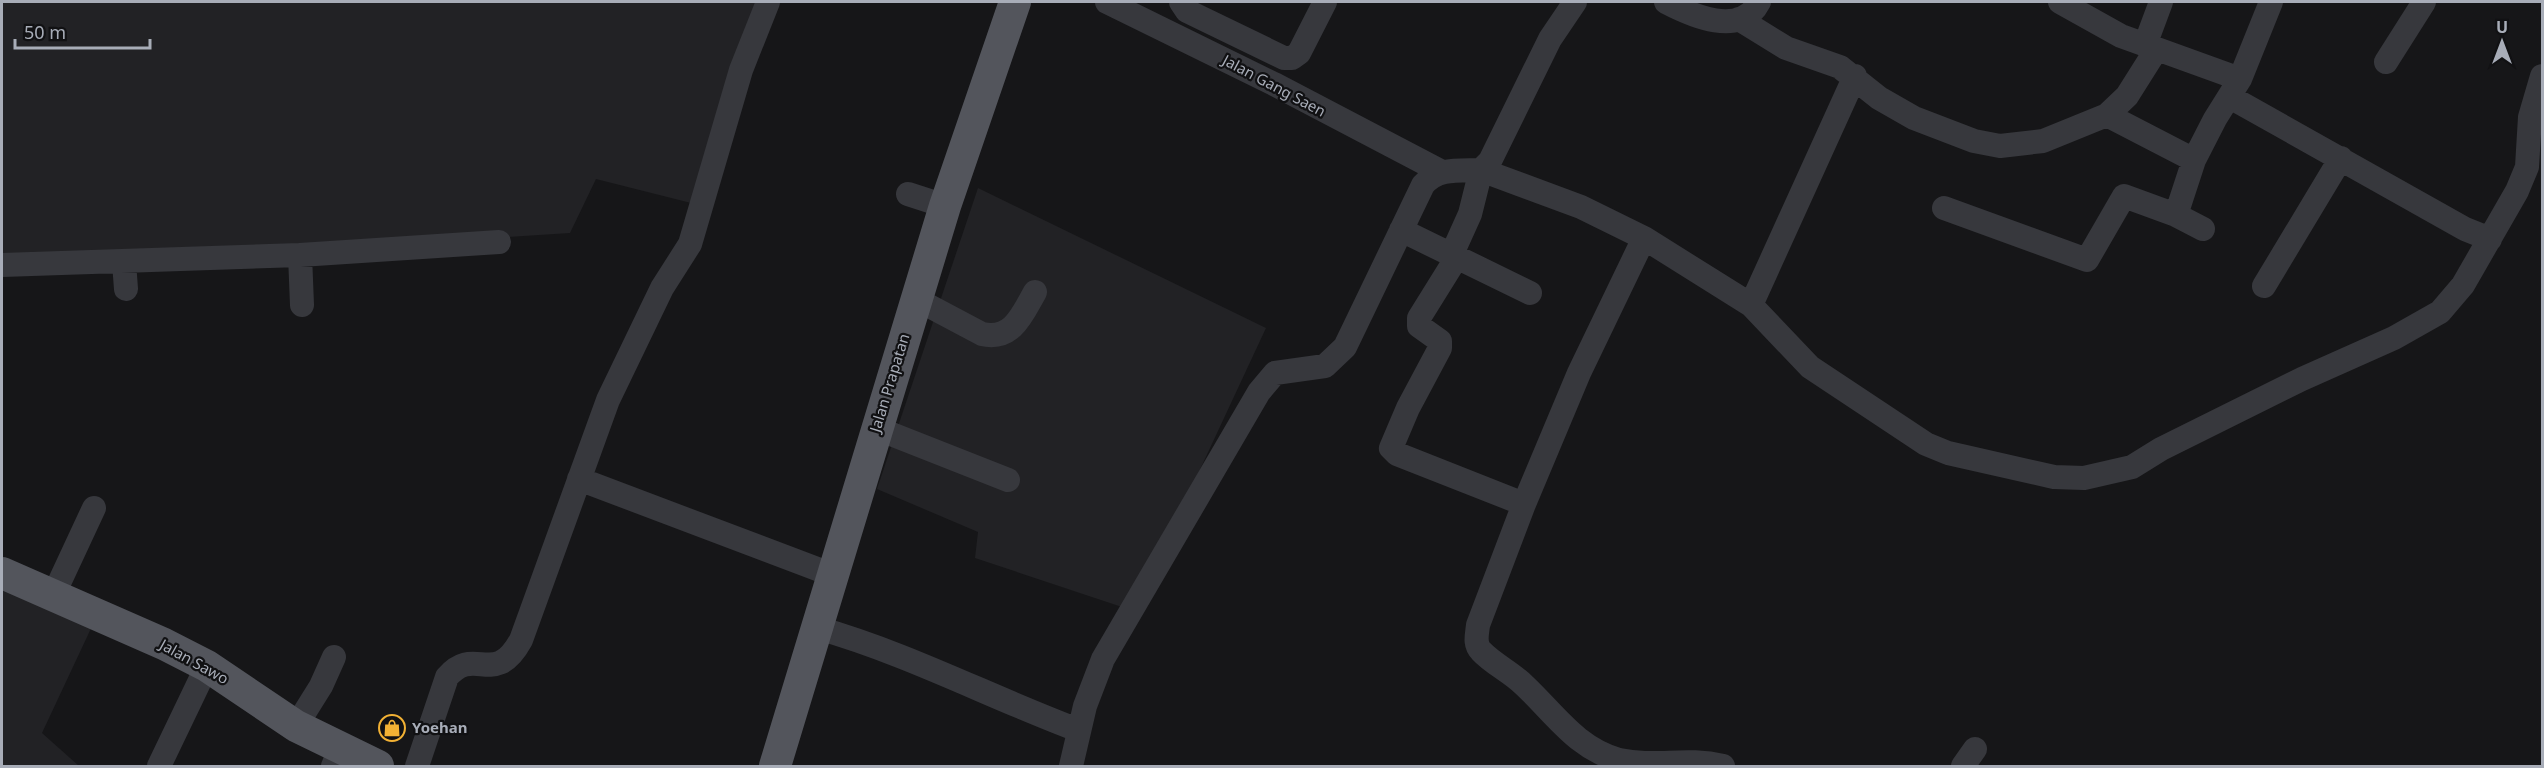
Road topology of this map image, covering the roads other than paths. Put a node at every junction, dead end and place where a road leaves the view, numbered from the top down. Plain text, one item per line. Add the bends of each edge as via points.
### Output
1 (768, 2) edge
2 (1015, 2) edge
3 (1107, 2) edge
4 (1181, 2) edge
5 (1325, 2) edge
6 (1575, 2) edge
7 (1666, 2) edge
8 (1759, 2) edge
9 (2060, 2) edge
10 (2161, 2) edge
11 (2271, 2) edge
12 (2424, 2) edge
13 (1739, 19) junction
14 (2151, 48) junction
15 (2386, 62) dead end
16 (1855, 76) junction
17 (2542, 76) edge
18 (2235, 88) junction
19 (2107, 115) junction
20 (2341, 159) junction
21 (2194, 160) junction
22 (1481, 170) junction
23 (1440, 171) junction
24 (908, 194) dead end
25 (945, 206) junction
26 (1944, 208) dead end
27 (2176, 215) junction
28 (2203, 229) dead end
29 (1401, 230) junction
30 (1644, 238) junction
31 (2490, 239) junction
32 (499, 242) dead end
33 (300, 255) junction
34 (1454, 256) junction
35 (124, 262) junction
36 (2, 265) edge
37 (2264, 286) dead end
38 (126, 289) dead end
39 (1035, 292) dead end
40 (1530, 293) dead end
41 (916, 299) junction
42 (302, 305) dead end
43 (1751, 305) junction
44 (876, 428) junction
45 (579, 479) junction
46 (1008, 480) dead end
47 (1524, 504) junction
48 (94, 508) dead end
49 (2, 573) edge
50 (833, 575) junction
51 (53, 596) junction
52 (818, 628) junction
53 (334, 657) dead end
54 (207, 666) junction
55 (296, 726) junction
56 (1078, 730) junction
57 (337, 758) edge
58 (159, 766) edge
59 (378, 766) edge
60 (417, 766) edge
61 (775, 766) edge
62 (1071, 766) edge
63 (1723, 766) edge

1 - 45 street via 741,70 690,244 662,288 608,400
2 - 25 main road, Jalan Prapatan
3 - 23 street, Jalan Gang Saen
4 - 5 street via 1187,11 1284,58 1299,53
6 - 22 street via 1546,48 1490,161
7 - 13 street via 1708,19
8 - 13 street
9 - 14 street
10 - 14 street
11 - 18 street
12 - 15 street
13 - 16 street via 1786,48 1824,59
14 - 18 street
14 - 19 street via 2127,96
16 - 19 street via 1880,98 1914,118 1974,141 2000,146 2043,141
16 - 43 street
17 - 31 street via 2530,117 2527,167
18 - 20 street
18 - 21 street
19 - 21 street
20 - 31 street via 2464,229
20 - 37 street
21 - 27 street
22 - 23 street
22 - 30 street via 1581,207
22 - 34 street
23 - 29 street via 1424,185
24 - 25 street
25 - 41 main road, Jalan Prapatan
26 - 27 street via 2087,260 2124,196
27 - 28 street
29 - 34 street
29 - 56 street via 1344,347 1334,359 1325,366 1275,373 1259,392 1103,659
30 - 43 street
30 - 47 street via 1579,373
31 - 43 street via 2451,300 2424,322 2161,449 2132,467 2084,478 2054,477 1948,453 1926,444 1810,367
32 - 33 street
33 - 35 street
33 - 42 street
34 - 40 street
34 - 47 street via 1419,318 1419,326 1440,341 1440,348 1391,448 1397,454
35 - 36 street
35 - 38 street
39 - 41 street via 1016,324 1006,334 994,337
41 - 44 main road, Jalan Prapatan
44 - 46 street
44 - 50 main road, Jalan Prapatan
45 - 50 street
45 - 60 street via 521,640 501,665 468,664 447,677
47 - 63 street via 1478,625 1476,641 1480,651 1524,684 1576,738 1595,751 1637,764 1683,761
48 - 51 street
49 - 51 main road, Jalan Sawo
50 - 52 main road, Jalan Prapatan
51 - 54 main road, Jalan Sawo
52 - 56 street via 930,666
52 - 61 main road, Jalan Prapatan
53 - 55 street
54 - 55 main road, Jalan Sawo
54 - 58 street
55 - 57 main road, Jalan Sawo
56 - 62 street
57 - 59 main road, Jalan Sawo

